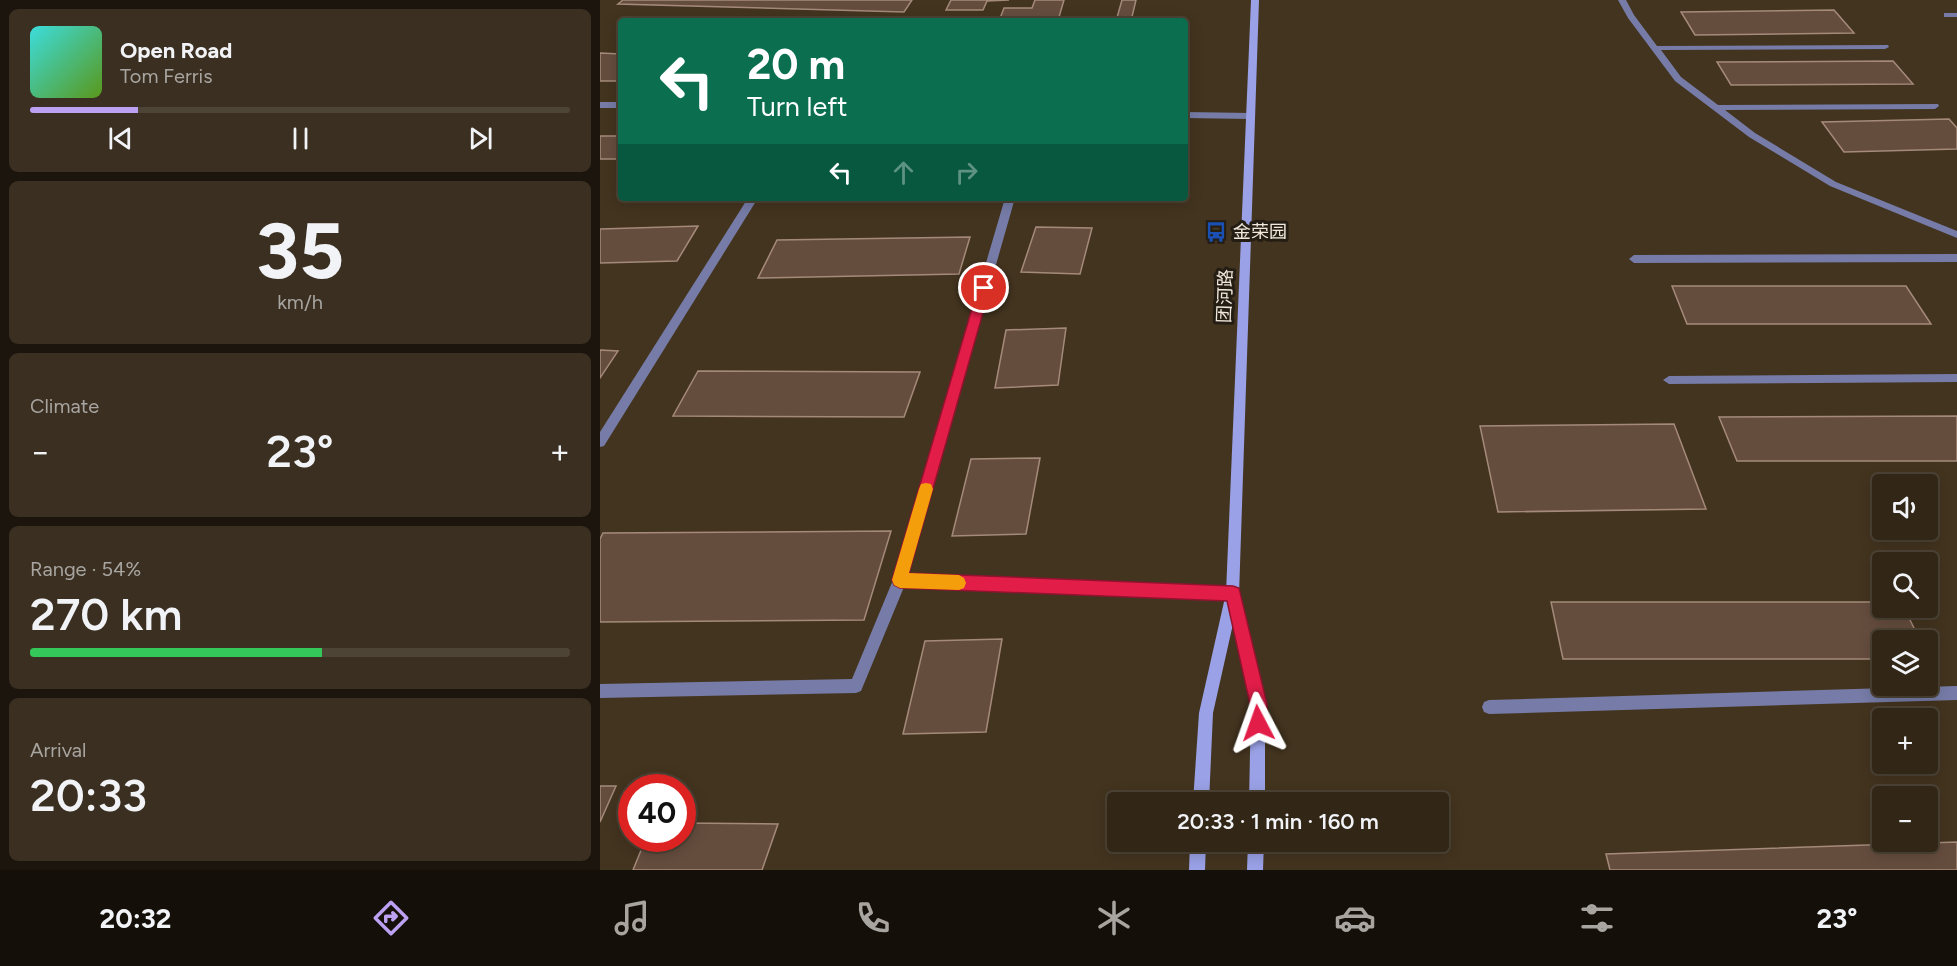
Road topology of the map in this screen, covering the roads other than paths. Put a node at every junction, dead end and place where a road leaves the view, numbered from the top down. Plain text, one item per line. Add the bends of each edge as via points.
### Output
1 (1256, 0) edge
2 (1622, 0) edge
3 (1947, 15) dead end
4 (1957, 15) edge
5 (1886, 47) dead end
6 (1655, 48) junction
7 (600, 105) edge
8 (618, 105) edge
9 (1935, 106) dead end
10 (1716, 108) junction
11 (1188, 115) edge
12 (1251, 116) junction
13 (751, 201) edge
14 (1009, 201) edge
15 (1957, 234) edge
16 (1957, 258) edge
17 (1635, 259) dead end
18 (1957, 378) edge
19 (1669, 380) dead end
20 (600, 442) edge
21 (900, 580) junction
22 (1233, 593) junction
23 (600, 691) edge
24 (1957, 693) edge
25 (1489, 707) dead end
26 (1202, 792) edge
27 (1257, 792) edge
28 (1198, 852) edge
29 (1256, 852) edge
30 (1197, 870) edge
31 (1255, 870) edge

1 - 12 street, 团河路
2 - 6 street
3 - 4 street
5 - 6 street
6 - 10 street via 1678,79
7 - 8 street
9 - 10 street
10 - 15 street via 1752,135 1833,184
11 - 12 street
12 - 22 street, 团河路
13 - 20 street
14 - 21 street
16 - 17 street
18 - 19 street
21 - 22 street
21 - 23 street via 856,686
22 - 26 street, 团河路 via 1206,713
22 - 27 street, 团河路 via 1258,704
24 - 25 street
28 - 30 street
29 - 31 street

